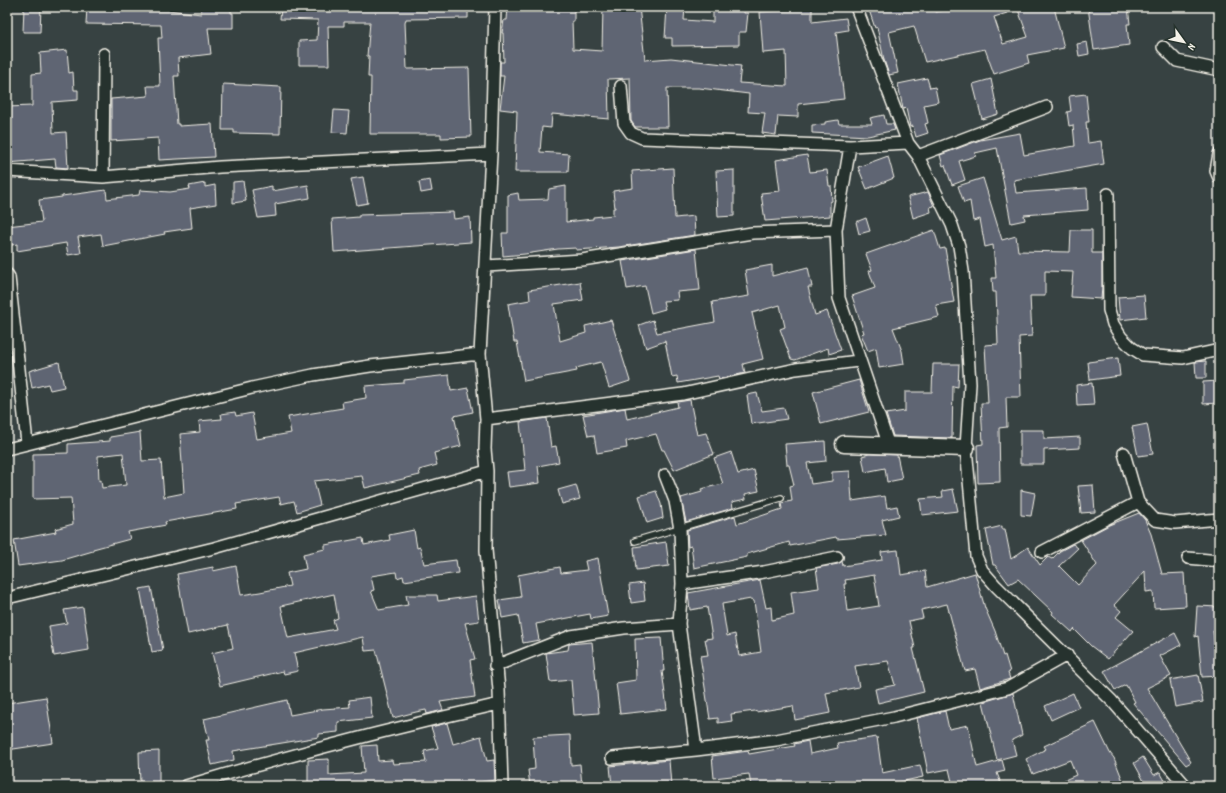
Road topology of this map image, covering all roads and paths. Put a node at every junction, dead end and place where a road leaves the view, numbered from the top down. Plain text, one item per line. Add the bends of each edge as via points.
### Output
1 (495, 7) edge
2 (856, 7) edge
3 (1163, 47) dead end
4 (104, 54) dead end
5 (1219, 70) edge
6 (621, 86) dead end
7 (1047, 107) dead end
8 (908, 143) junction
9 (850, 146) junction
10 (491, 154) junction
11 (1219, 154) edge
12 (918, 156) junction
13 (7, 171) edge
14 (103, 177) junction
15 (1219, 178) edge
16 (1108, 194) dead end
17 (836, 230) junction
18 (486, 266) junction
19 (7, 274) edge
20 (1219, 350) edge
21 (480, 354) junction
22 (858, 361) junction
23 (486, 419) junction
24 (27, 443) junction
25 (844, 444) dead end
26 (889, 446) junction
27 (966, 448) junction
28 (7, 449) edge
29 (1124, 453) dead end
30 (487, 471) junction
31 (666, 475) dead end
32 (781, 498) dead end
33 (1138, 502) junction
34 (1219, 519) edge
35 (680, 529) junction
36 (635, 541) dead end
37 (1042, 552) dead end
38 (836, 557) dead end
39 (1188, 558) dead end
40 (1219, 561) edge
41 (682, 584) junction
42 (7, 598) edge
43 (679, 624) junction
44 (1067, 655) junction
45 (495, 666) junction
46 (499, 704) junction
47 (696, 750) junction
48 (612, 758) dead end
49 (186, 786) edge
50 (502, 786) edge
51 (1186, 786) edge

1 - 10 street
2 - 8 street
3 - 5 street via 1177,61
4 - 14 street
6 - 9 street via 624,123 631,133 642,138
7 - 12 street
8 - 9 street
8 - 12 street
9 - 17 street
10 - 14 street via 220,167
10 - 18 street
11 - 15 street via 1216,171
12 - 27 street via 952,225 963,270 970,384
13 - 14 street
16 - 20 street via 1109,310 1112,324 1121,337 1144,355 1183,358
17 - 18 street via 752,233 582,260
17 - 22 street via 839,298
18 - 21 street
19 - 24 street
21 - 23 street
21 - 24 street via 370,366 298,378
22 - 23 street via 796,369 683,394
22 - 26 street
23 - 30 street via 484,449
24 - 28 street
25 - 26 street
26 - 27 street
27 - 44 street via 976,556 982,570
29 - 33 street
30 - 42 street via 214,548
30 - 45 street via 486,550
31 - 35 street via 675,501
32 - 35 lane
33 - 34 street via 1155,520 1174,523
33 - 37 street
35 - 36 lane
35 - 41 street
38 - 41 street via 764,572
39 - 40 street
41 - 43 street
43 - 45 street via 624,628 571,636
43 - 47 street
44 - 47 street via 1008,688 894,717 776,740
44 - 51 street via 1112,701
45 - 46 street
46 - 49 street via 300,752
46 - 50 street
47 - 48 street

